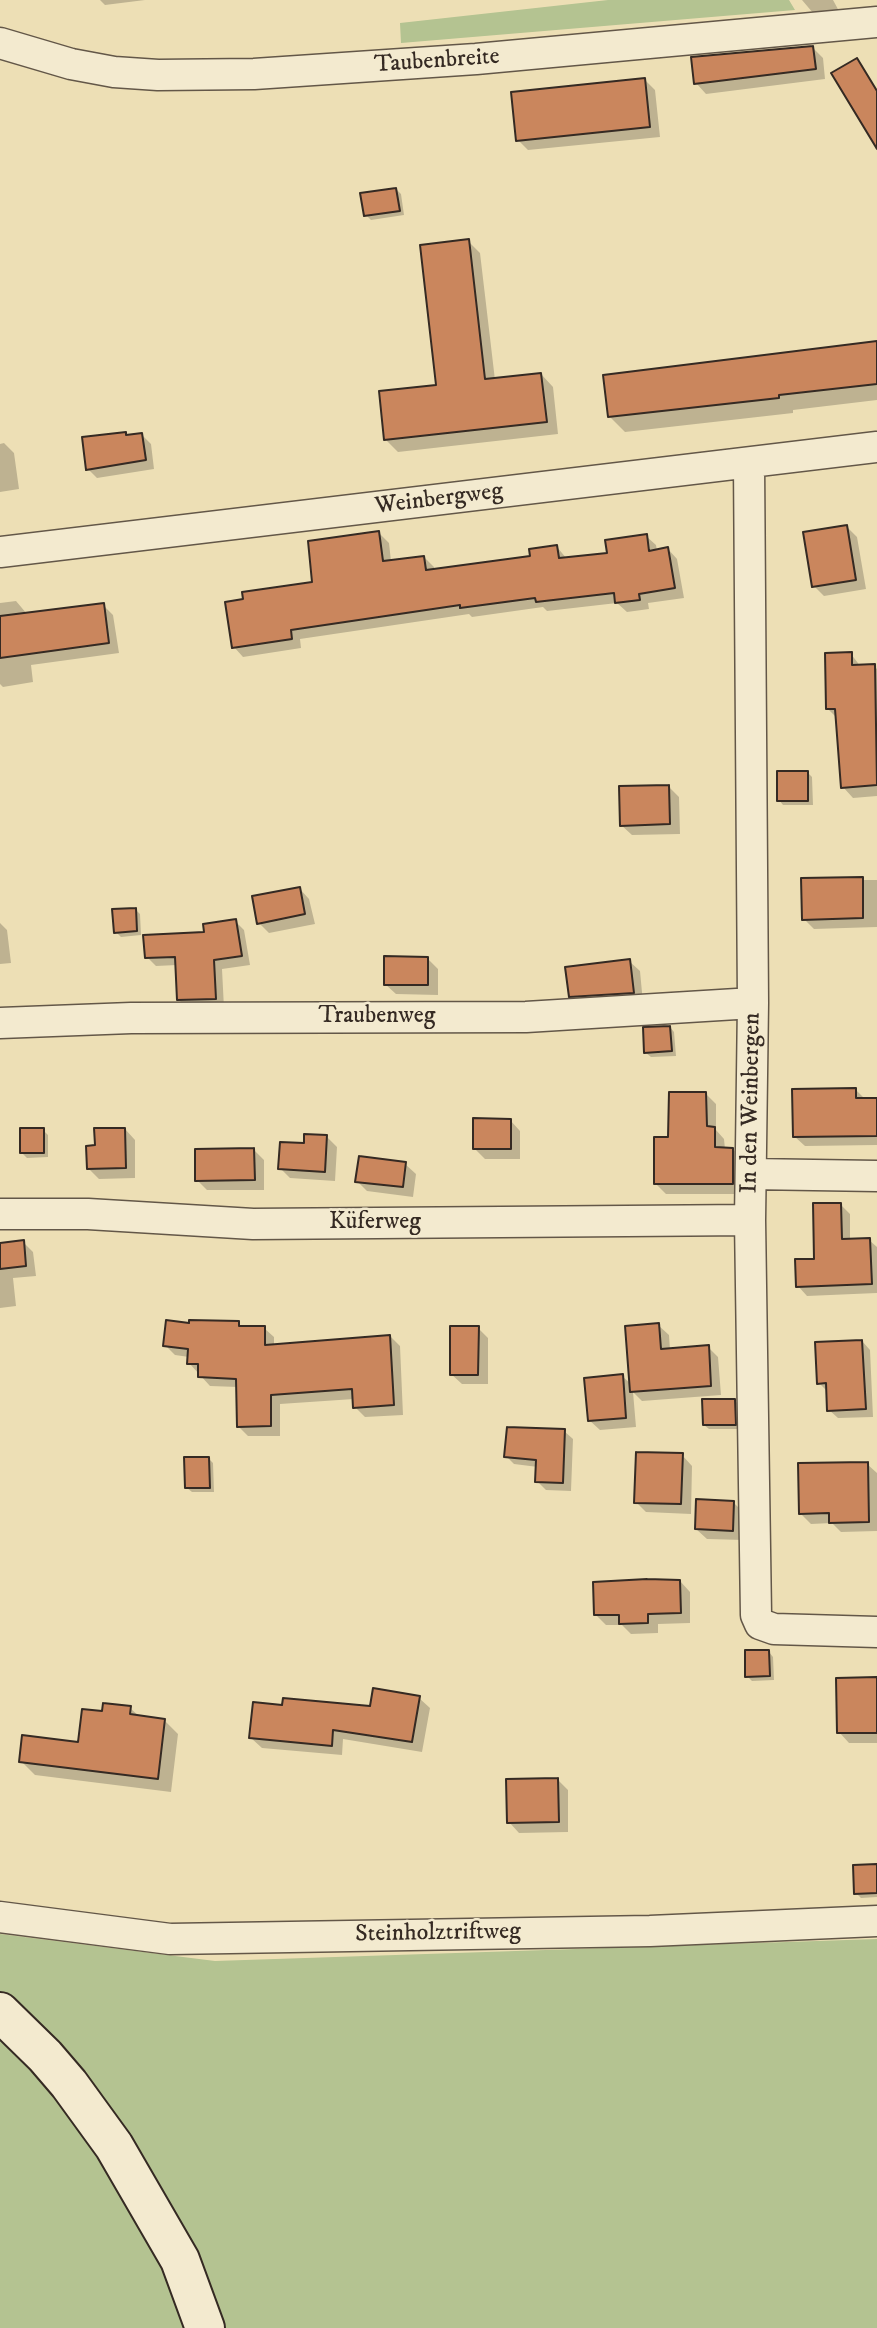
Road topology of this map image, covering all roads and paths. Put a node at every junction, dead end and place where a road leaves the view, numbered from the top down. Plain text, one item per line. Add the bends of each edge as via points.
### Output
1 (877, 22) edge
2 (0, 43) edge
3 (877, 447) edge
4 (749, 463) junction
5 (0, 552) edge
6 (753, 1003) junction
7 (0, 1023) edge
8 (751, 1174) junction
9 (877, 1176) edge
10 (0, 1214) edge
11 (750, 1220) junction
12 (877, 1632) edge
13 (0, 1917) edge
14 (877, 1921) edge
15 (0, 2012) edge
16 (205, 2328) edge

1 - 2 street, Taubenbreite via 476,60 254,74 114,72
3 - 4 street, Weinbergweg
4 - 5 street, Weinbergweg
4 - 6 street, In den Weinbergen
6 - 7 street, Traubenweg via 526,1017 131,1018
6 - 8 street, In den Weinbergen
8 - 9 street
8 - 11 street, In den Weinbergen
10 - 11 street, Küferweg via 253,1224
11 - 12 street, In den Weinbergen via 756,1615 760,1624 774,1629
13 - 14 street, Steinholztriftweg via 170,1939 650,1931
15 - 16 main road via 69,2084 114,2146 180,2260

